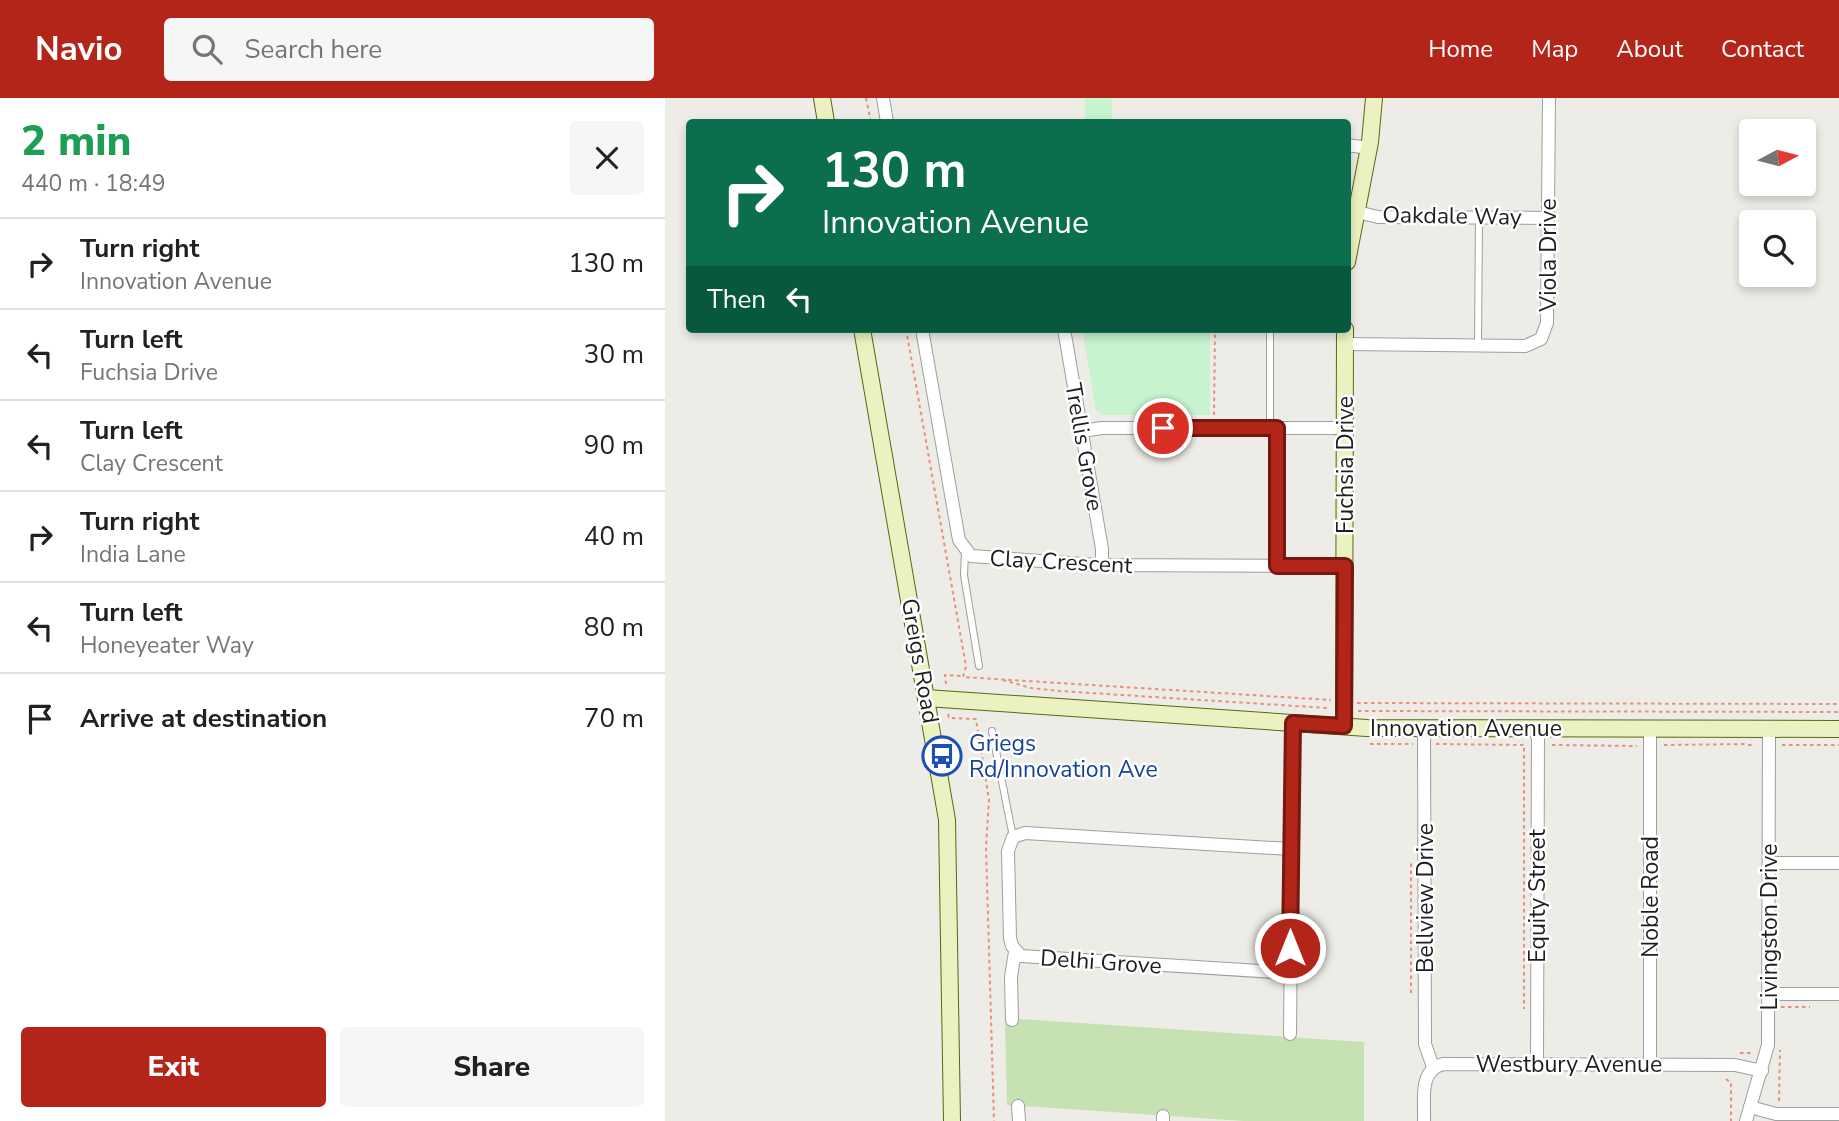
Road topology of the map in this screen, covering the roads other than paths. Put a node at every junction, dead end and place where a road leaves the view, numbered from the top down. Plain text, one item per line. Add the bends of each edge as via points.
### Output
1 (822, 98) edge
2 (883, 98) edge
3 (1374, 98) edge
4 (1549, 98) edge
5 (826, 119) edge
6 (886, 119) edge
7 (1351, 146) edge
8 (1369, 148) junction
9 (1357, 212) junction
10 (1479, 217) junction
11 (1548, 218) junction
12 (1351, 242) edge
13 (863, 333) edge
14 (923, 333) edge
15 (1065, 333) edge
16 (1270, 333) edge
17 (1345, 336) edge
18 (1478, 345) junction
19 (1273, 428) junction
20 (1345, 428) junction
21 (1082, 431) junction
22 (965, 552) junction
23 (1102, 566) junction
24 (1277, 566) junction
25 (1345, 566) junction
26 (979, 666) dead end
27 (926, 698) junction
28 (1293, 723) junction
29 (1344, 726) junction
30 (1538, 728) junction
31 (1650, 729) junction
32 (1839, 729) edge
33 (992, 732) dead end
34 (1424, 736) junction
35 (1769, 737) junction
36 (1013, 837) junction
37 (1290, 849) junction
38 (1769, 863) junction
39 (1839, 863) edge
40 (1015, 952) junction
41 (1290, 973) junction
42 (1769, 994) junction
43 (1839, 995) edge
44 (1012, 1020) dead end
45 (1290, 1034) dead end
46 (1537, 1064) junction
47 (1650, 1065) junction
48 (1433, 1068) junction
49 (1762, 1071) junction
50 (1018, 1106) dead end
51 (1750, 1107) junction
52 (1839, 1114) edge
53 (952, 1121) edge
54 (1019, 1121) edge
55 (1425, 1121) edge
56 (1746, 1121) edge

1 - 5 street
2 - 6 street
3 - 8 street
4 - 11 street, Viola Drive
7 - 8 street
8 - 9 street
9 - 10 street, Oakdale Way
9 - 12 street
10 - 11 street, Oakdale Way
10 - 18 lane
11 - 18 street, Viola Drive via 1546,331 1534,344
13 - 27 street, Greigs Road
14 - 22 street, Clay Crescent via 959,540
15 - 21 street, Trellis Grove
16 - 19 lane
17 - 18 street, Viola Drive
17 - 20 street, Fuchsia Drive
19 - 20 street
19 - 21 street
19 - 24 lane
20 - 25 street, Fuchsia Drive
21 - 23 street, Trellis Grove
22 - 23 street, Clay Crescent via 978,558
22 - 26 lane via 964,575
23 - 24 street, Clay Crescent
24 - 25 street, Clay Crescent
25 - 29 street, Fuchsia Drive
27 - 28 street, Innovation Avenue
27 - 53 street, Greigs Road via 947,820
28 - 29 street, Innovation Avenue
28 - 37 street
29 - 34 street, Innovation Avenue
30 - 31 street, Innovation Avenue
30 - 34 street, Innovation Avenue
30 - 46 street, Equity Street
31 - 35 street, Innovation Avenue
31 - 47 street, Noble Road
32 - 35 street, Innovation Avenue
33 - 36 lane
34 - 48 street, Bellview Drive via 1425,1044
35 - 38 street, Livingston Drive
36 - 37 street via 1025,833
36 - 40 street, Delhi Grove via 1008,851 1010,938
37 - 41 street
38 - 39 street
38 - 42 street, Livingston Drive
40 - 41 street, Delhi Grove via 1030,958
40 - 44 street
41 - 45 street
42 - 43 street
42 - 49 street, Livingston Drive via 1768,1045
46 - 47 street, Westbury Avenue
46 - 48 street, Westbury Avenue via 1443,1064
47 - 49 street, Westbury Avenue via 1735,1065
48 - 55 street via 1425,1081
49 - 51 street, Livingston Drive
50 - 54 street
51 - 52 street via 1776,1114
51 - 56 street, Livingston Drive

